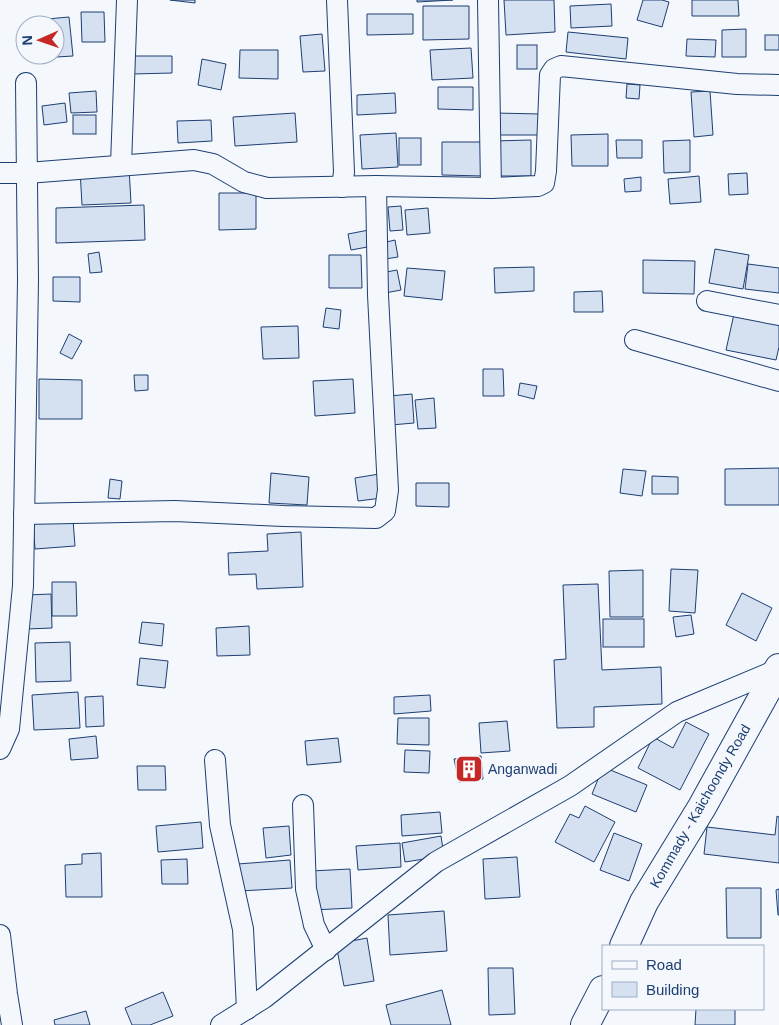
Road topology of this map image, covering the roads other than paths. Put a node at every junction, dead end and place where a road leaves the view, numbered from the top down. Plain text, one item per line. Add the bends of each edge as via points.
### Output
1 (126, 0) edge
2 (337, 0) edge
3 (488, 0) edge
4 (26, 83) dead end
5 (779, 86) edge
6 (121, 165) junction
7 (0, 173) edge
8 (27, 173) junction
9 (376, 186) junction
10 (342, 187) junction
11 (491, 188) junction
12 (707, 301) dead end
13 (779, 315) edge
14 (635, 340) dead end
15 (779, 381) edge
16 (24, 514) junction
17 (779, 669) edge
18 (0, 750) edge
19 (215, 760) dead end
20 (303, 805) dead end
21 (0, 936) edge
22 (624, 945) edge
23 (326, 950) junction
24 (602, 992) edge
25 (3, 995) edge
26 (247, 1009) junction
27 (12, 1025) edge
28 (221, 1025) edge
29 (585, 1025) edge

1 - 6 street
2 - 10 street
3 - 11 street
4 - 8 street
5 - 11 street via 561,66 554,68 550,75 544,183
6 - 8 street
6 - 10 street via 194,160 213,164 244,182 267,188
7 - 8 street
8 - 16 street
9 - 10 street
9 - 11 street
9 - 16 street via 388,490 385,511 376,518 175,511
12 - 13 street
14 - 15 street
16 - 18 street via 23,586 9,729
17 - 22 main road, Kommady - Kaichoondy Road via 702,807 644,902
17 - 23 street via 677,712 570,786 436,862
19 - 26 street via 220,825 243,929
20 - 23 street via 306,889 314,925
21 - 25 street
23 - 26 street
24 - 29 main road
25 - 27 street
26 - 28 street

